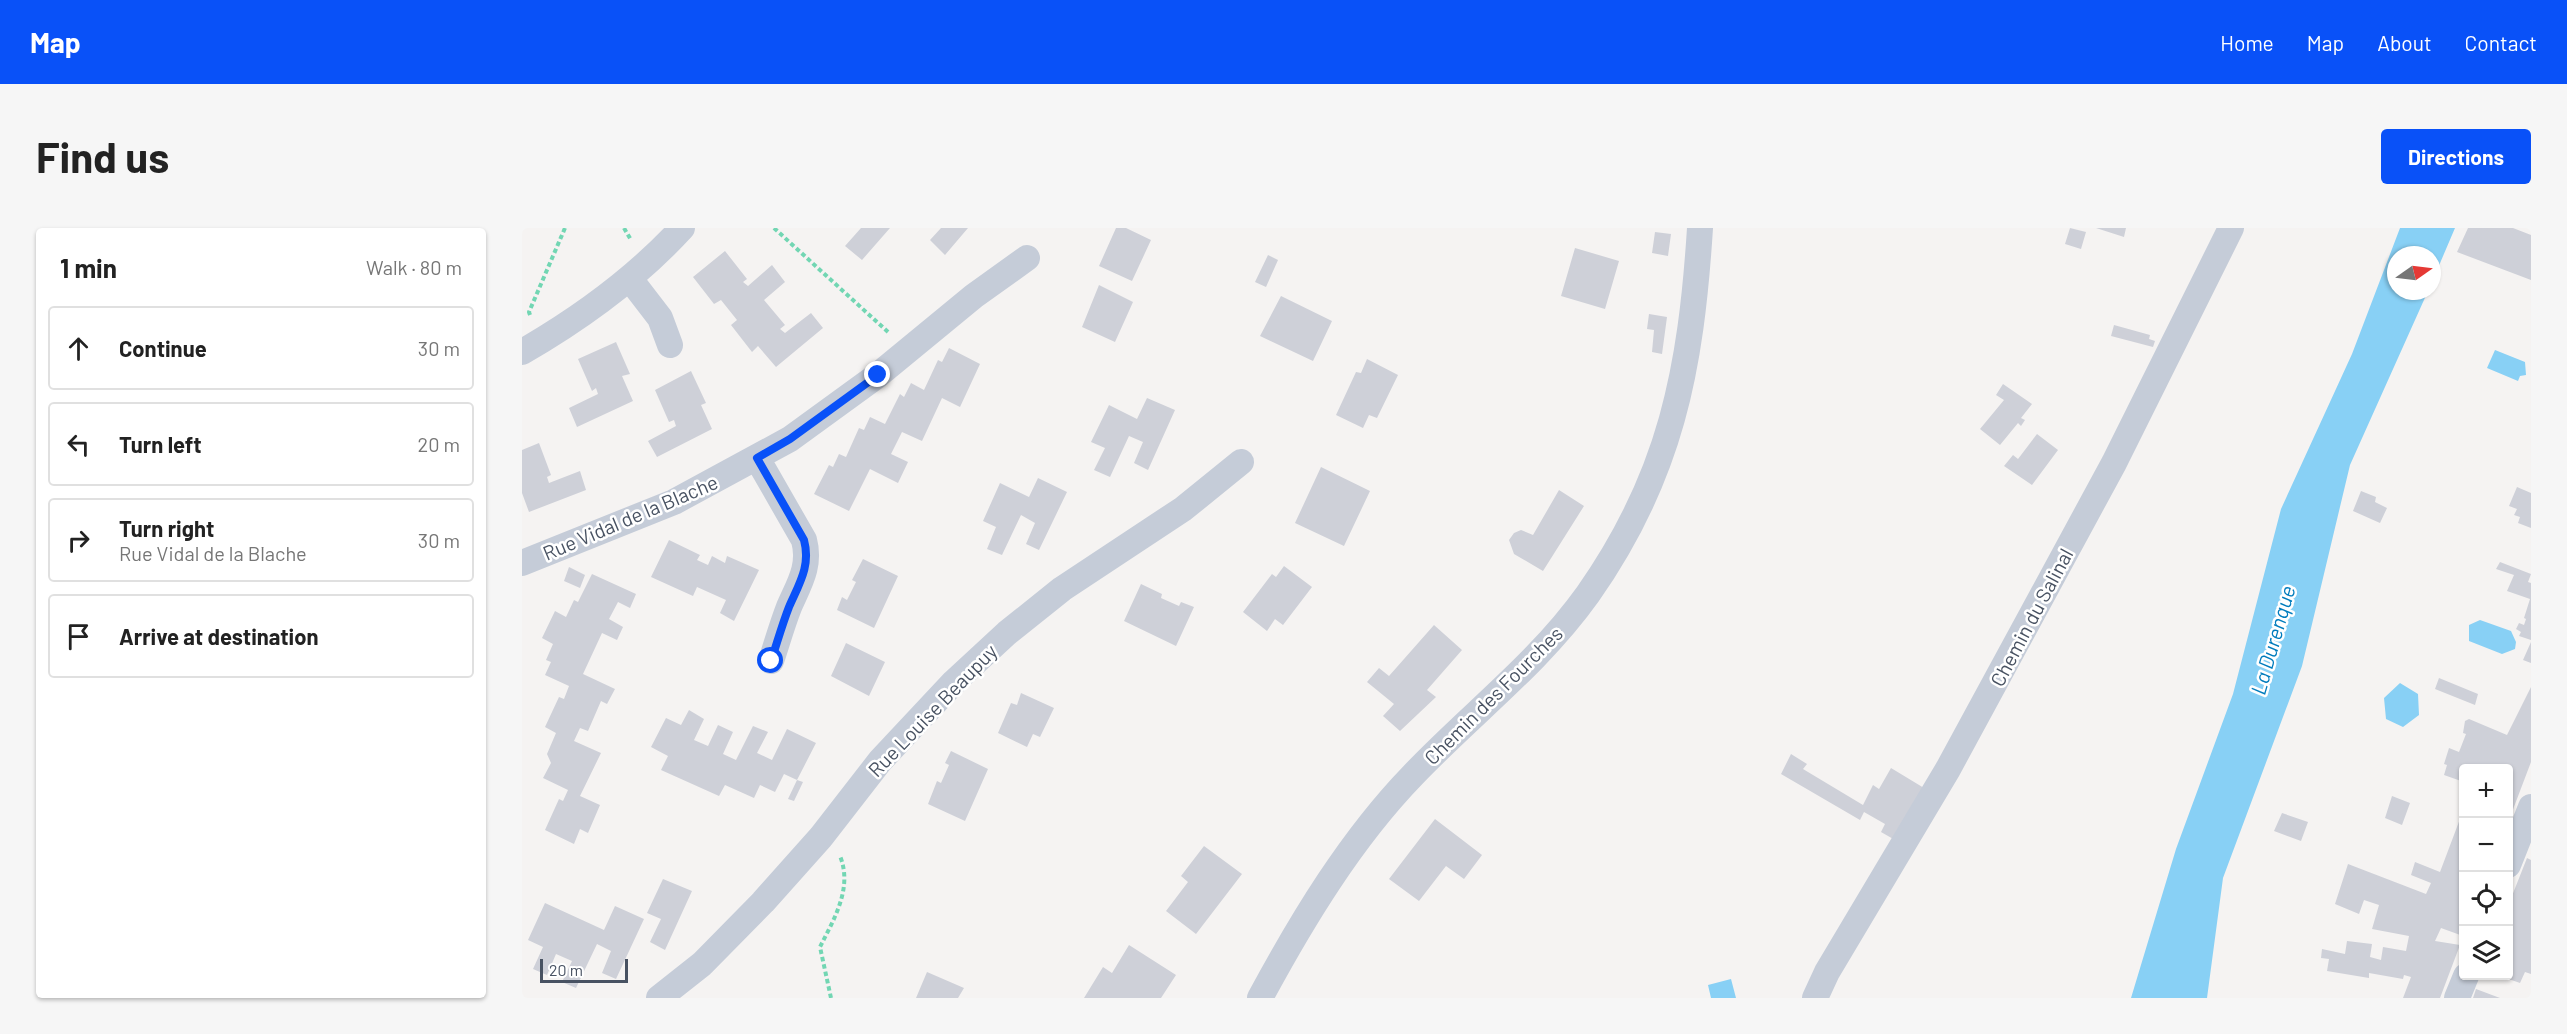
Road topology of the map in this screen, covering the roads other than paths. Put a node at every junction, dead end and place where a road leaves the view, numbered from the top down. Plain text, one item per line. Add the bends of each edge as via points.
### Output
1 (682, 228) edge
2 (1700, 228) edge
3 (2231, 228) edge
4 (1027, 258) dead end
5 (630, 279) junction
6 (670, 345) dead end
7 (533, 346) edge
8 (757, 458) junction
9 (1241, 462) dead end
10 (522, 563) edge
11 (771, 661) dead end
12 (2531, 807) edge
13 (2513, 852) edge
14 (2464, 980) edge
15 (659, 998) edge
16 (1260, 998) edge
17 (1815, 998) edge
18 (2457, 998) edge

1 - 5 street
2 - 16 street, Chemin des Fourches via 1694,318 1684,380 1656,470 1622,538 1587,596 1548,644 1385,806 1313,909
3 - 17 street, Chemin du Salinal via 2114,463 1948,769
4 - 8 street, Rue Vidal de la Blache via 974,296 907,353
5 - 6 street via 660,318
5 - 7 street
8 - 10 street, Rue Vidal de la Blache via 650,513
8 - 11 street via 807,552 803,577
9 - 15 street, Rue Louise Beaupuy via 1183,509 1062,589 999,640 880,761 821,837 763,902 702,964
12 - 13 street
14 - 18 street

